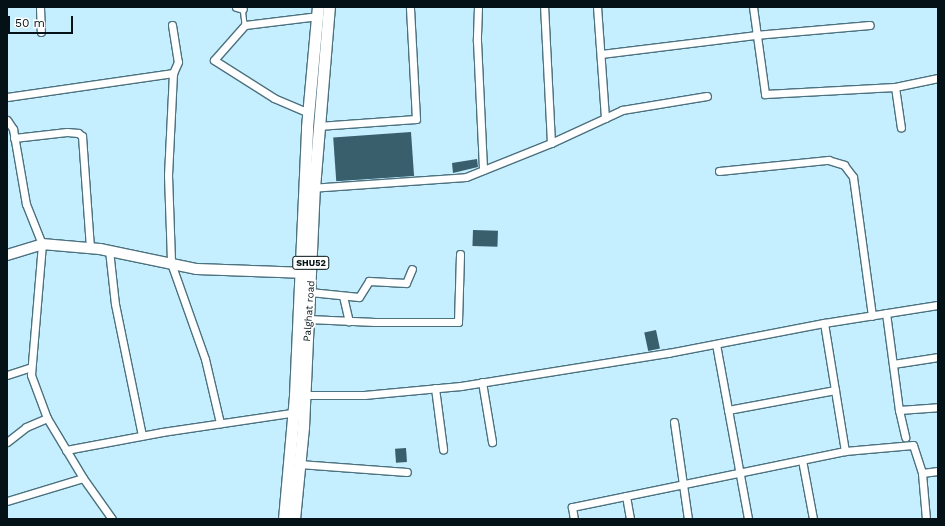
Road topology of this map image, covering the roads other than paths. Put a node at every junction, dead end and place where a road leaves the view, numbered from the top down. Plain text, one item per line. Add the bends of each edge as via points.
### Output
1 (40, 7) edge
2 (329, 7) edge
3 (410, 7) edge
4 (478, 7) edge
5 (544, 7) edge
6 (597, 7) edge
7 (753, 7) edge
8 (241, 8) edge
9 (318, 12) edge
10 (172, 25) dead end
11 (245, 25) junction
12 (870, 25) dead end
13 (41, 32) dead end
14 (755, 35) junction
15 (601, 54) junction
16 (173, 73) junction
17 (938, 78) edge
18 (895, 87) junction
19 (707, 96) dead end
20 (7, 97) edge
21 (309, 113) junction
22 (605, 118) junction
23 (7, 120) edge
24 (318, 126) junction
25 (900, 128) dead end
26 (14, 138) junction
27 (550, 143) junction
28 (483, 170) junction
29 (719, 171) dead end
30 (309, 188) junction
31 (42, 244) junction
32 (90, 248) junction
33 (109, 250) junction
34 (460, 254) dead end
35 (7, 255) edge
36 (171, 263) junction
37 (412, 269) dead end
38 (306, 272) junction
39 (310, 292) junction
40 (343, 296) junction
41 (938, 305) edge
42 (886, 313) junction
43 (872, 316) junction
44 (308, 319) junction
45 (349, 321) junction
46 (824, 323) junction
47 (716, 344) junction
48 (938, 357) edge
49 (893, 364) junction
50 (31, 367) junction
51 (7, 375) edge
52 (482, 382) junction
53 (434, 388) junction
54 (835, 390) junction
55 (299, 395) junction
56 (938, 406) edge
57 (728, 410) junction
58 (900, 410) junction
59 (298, 412) junction
60 (47, 418) junction
61 (674, 422) dead end
62 (220, 423) junction
63 (142, 435) junction
64 (905, 438) dead end
65 (7, 442) edge
66 (492, 442) dead end
67 (443, 449) dead end
68 (66, 450) junction
69 (845, 451) junction
70 (802, 460) junction
71 (299, 464) junction
72 (938, 471) edge
73 (407, 472) dead end
74 (740, 472) junction
75 (922, 474) junction
76 (83, 478) junction
77 (682, 484) junction
78 (626, 496) junction
79 (7, 501) edge
80 (112, 519) edge
81 (284, 519) edge
82 (294, 519) edge
83 (574, 519) edge
84 (630, 519) edge
85 (688, 519) edge
86 (748, 519) edge
87 (813, 519) edge
88 (926, 519) edge

1 - 13 street
2 - 24 main road, Palghat road / SHU52
3 - 24 street via 416,119
4 - 28 street via 476,41
5 - 27 street
6 - 15 street
7 - 14 street
8 - 11 lane
9 - 11 street
9 - 21 main road, Palghat road / SHU52
10 - 16 street via 178,62
11 - 21 street via 214,60 274,98
12 - 14 street
14 - 15 street
14 - 18 street via 764,94
15 - 22 street
16 - 20 street
16 - 36 street via 168,175
17 - 18 street
18 - 25 street
19 - 22 street via 622,110
21 - 30 main road, Palghat road / SHU52
22 - 27 street
23 - 26 street via 13,129
24 - 30 main road, Palghat road / SHU52
26 - 31 street via 26,204
26 - 32 street via 67,132 78,132 82,136
27 - 28 street
28 - 30 street via 466,176
29 - 43 street via 828,160 844,165 853,177
30 - 38 main road, Palghat road / SHU52
31 - 32 street
31 - 35 street
31 - 50 street
32 - 33 street
33 - 36 street
33 - 63 street via 115,304
34 - 45 street via 458,322
36 - 38 street via 197,269
36 - 62 street via 205,359
37 - 40 street via 406,283 374,280 367,283 359,297
38 - 39 main road, Palghat road / SHU52
38 - 55 main road, Palghat road / SHU52
39 - 40 street
39 - 44 main road, Palghat road / SHU52
40 - 45 street
41 - 42 street
42 - 43 street
42 - 49 street
43 - 46 street
44 - 45 street
44 - 55 main road, Palghat road / SHU52
46 - 47 street
46 - 54 street
47 - 52 street
47 - 57 street
48 - 49 street
49 - 58 street
50 - 51 street
50 - 60 street via 31,375
52 - 53 street
52 - 66 street
53 - 55 street via 364,395
53 - 67 street
54 - 57 street
54 - 69 street
55 - 59 main road, Palghat road / SHU52
56 - 58 street
57 - 74 street
58 - 64 street
59 - 62 street
59 - 71 main road, Palghat road / SHU52
59 - 81 main road, Palghat road / SHU52
60 - 65 street via 26,427
60 - 68 street
61 - 77 street
62 - 63 street
63 - 68 street
68 - 76 street
69 - 70 street
69 - 75 street via 913,445
70 - 74 street
70 - 87 street
71 - 73 street
71 - 82 main road, Palghat road / SHU52
72 - 75 street
74 - 77 street
74 - 86 street
75 - 88 street
76 - 79 street
76 - 80 street
77 - 78 street
77 - 85 street
78 - 83 street via 572,507
78 - 84 street

